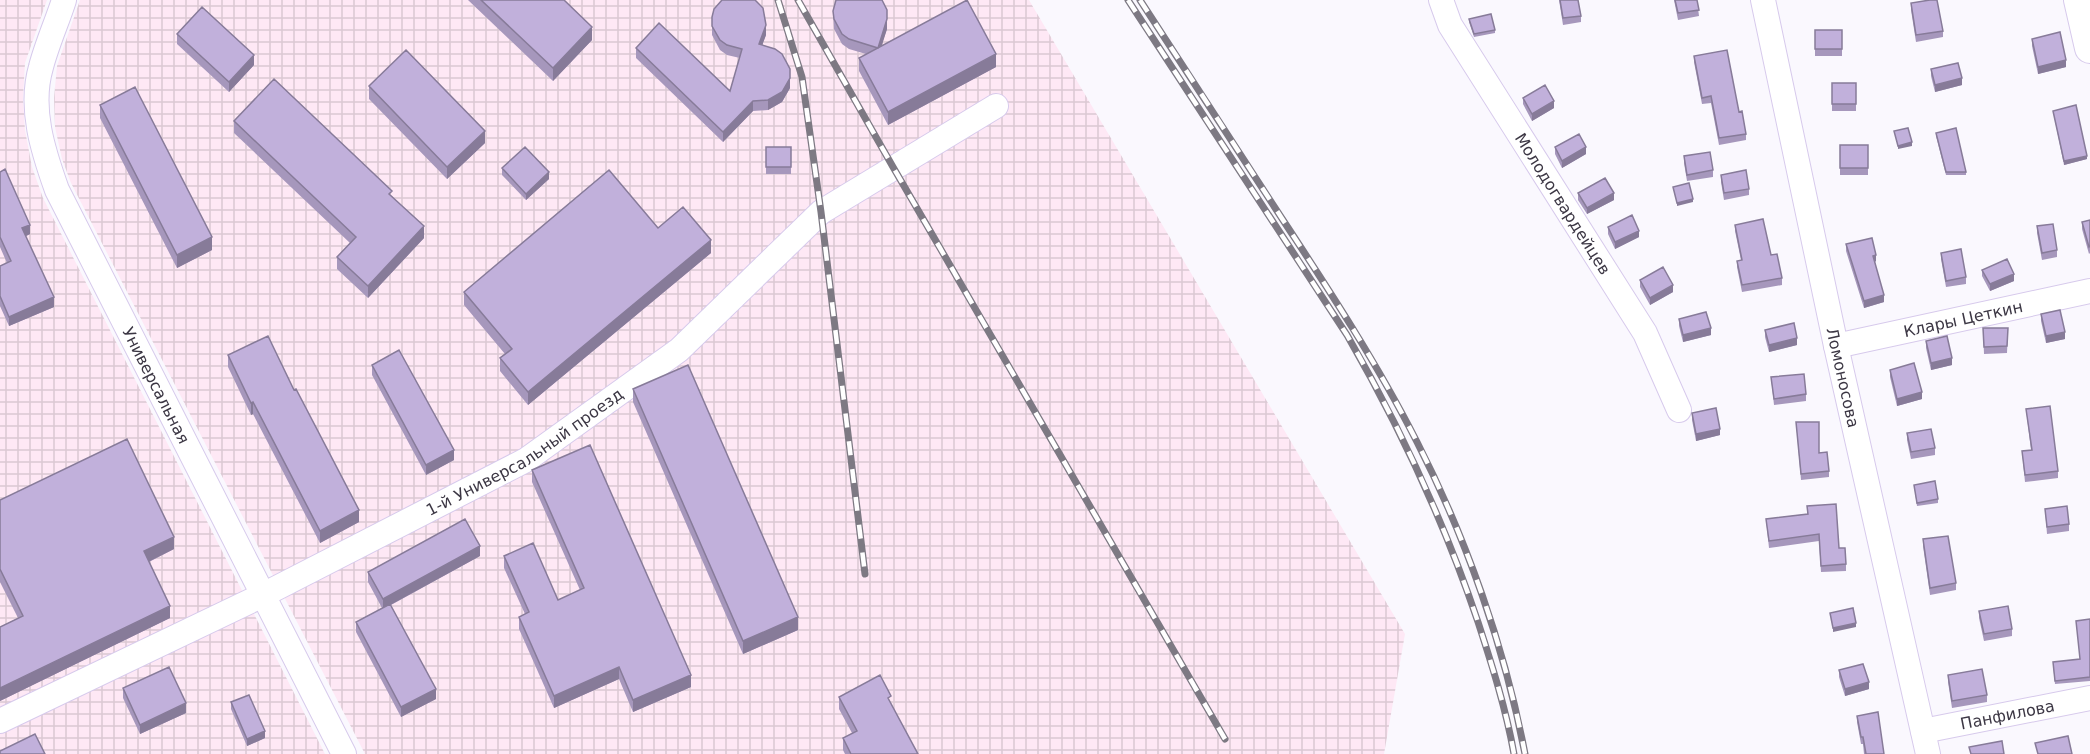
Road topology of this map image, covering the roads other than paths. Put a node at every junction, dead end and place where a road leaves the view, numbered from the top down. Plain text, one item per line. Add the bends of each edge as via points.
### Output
1 (64, 0) edge
2 (1442, 0) edge
3 (1763, 0) edge
4 (2079, 0) edge
5 (2090, 48) edge
6 (996, 106) dead end
7 (2090, 291) edge
8 (1836, 346) junction
9 (1679, 410) dead end
10 (263, 595) junction
11 (2090, 698) edge
12 (0, 721) edge
13 (1925, 743) edge
14 (344, 754) edge

1 - 10 street, Универсальная via 38,84 37,116 48,164 62,200
2 - 9 street, Молодогвардейцев via 1450,25 1646,333
3 - 8 street, Ломоносова
4 - 5 main road
6 - 10 street, 1-й Универсальный проезд via 821,212 679,350 526,460
7 - 8 street, Клары Цеткин
8 - 13 street, Ломоносова
10 - 12 street, 1-й Универсальный проезд
10 - 14 street, Универсальная
11 - 13 street, Панфилова

